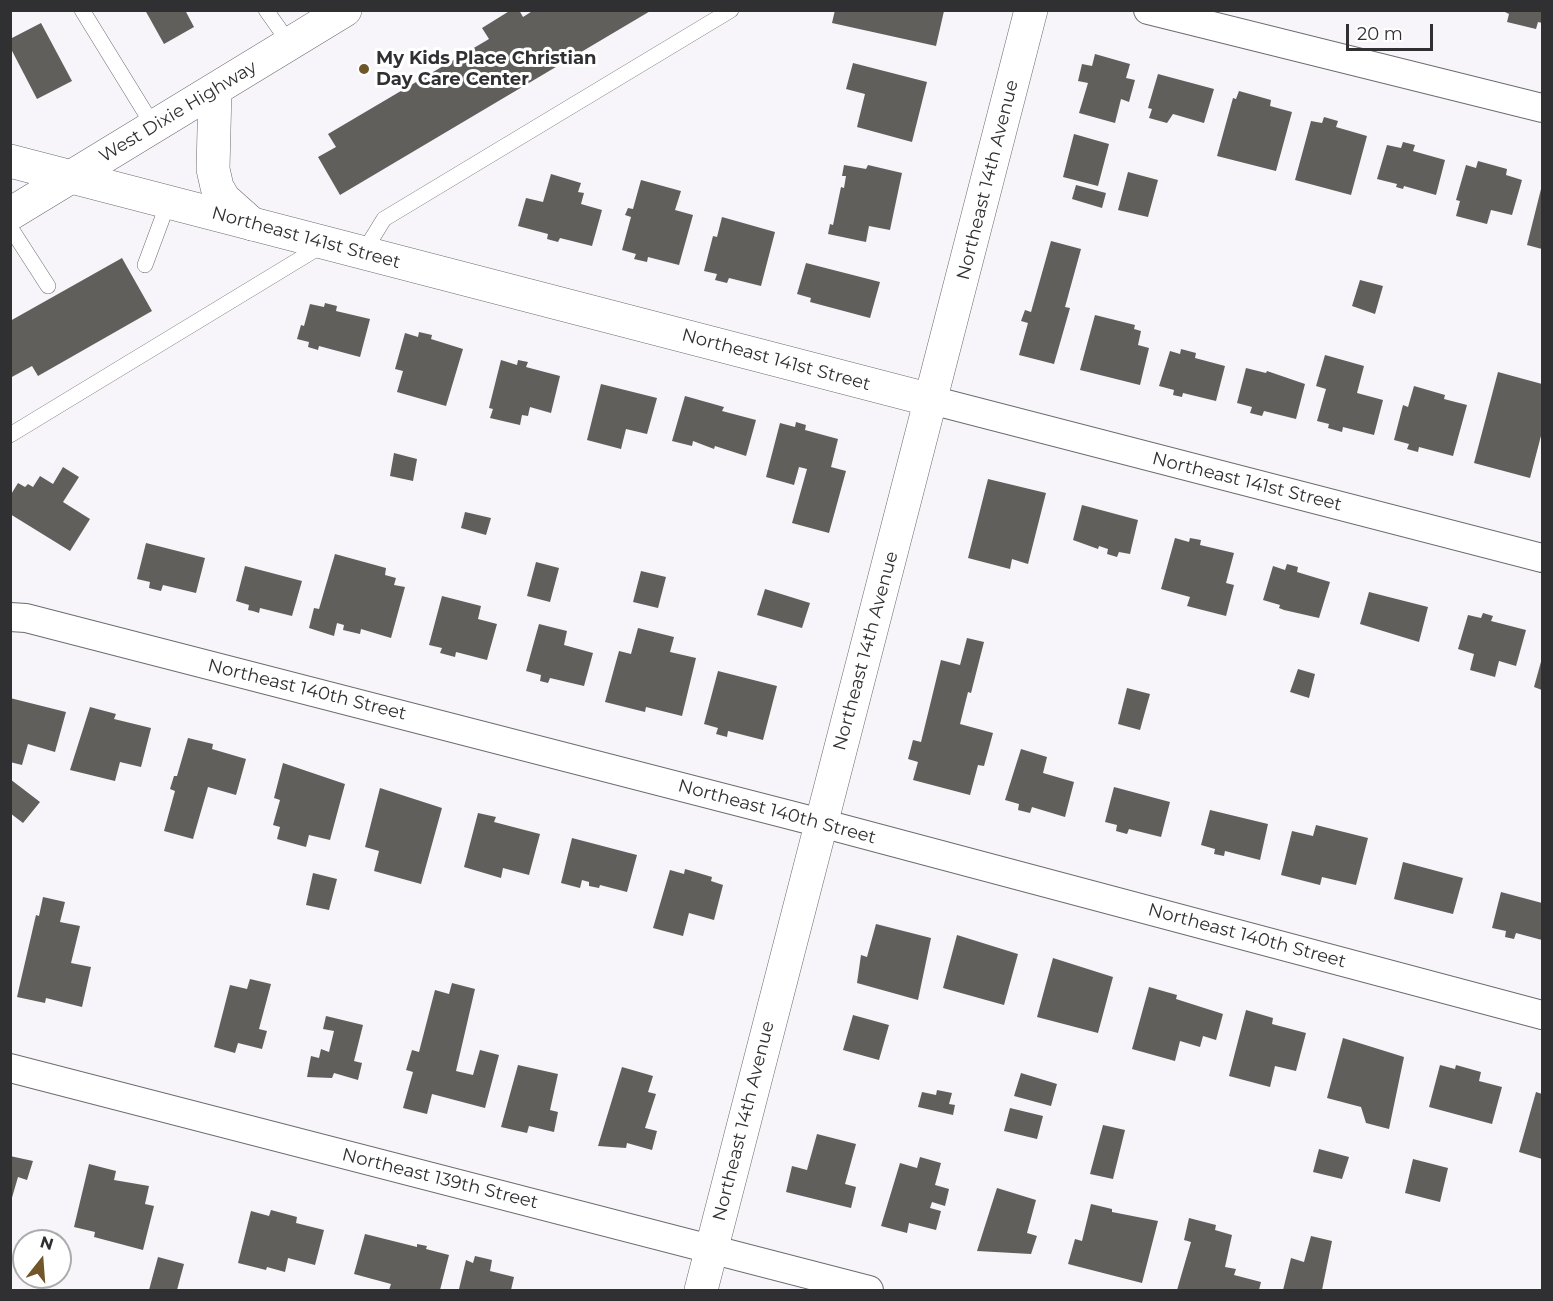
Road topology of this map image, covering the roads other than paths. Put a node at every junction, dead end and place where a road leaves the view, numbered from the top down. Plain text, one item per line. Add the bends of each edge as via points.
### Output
1 (82, 10) edge
2 (266, 10) edge
3 (345, 10) edge
4 (731, 10) edge
5 (1031, 10) edge
6 (1148, 10) edge
7 (290, 44) junction
8 (215, 90) junction
9 (1542, 108) edge
10 (154, 127) junction
11 (10, 162) edge
12 (71, 178) junction
13 (168, 202) junction
14 (10, 214) edge
15 (252, 224) junction
16 (10, 227) edge
17 (326, 244) junction
18 (363, 253) junction
19 (145, 264) dead end
20 (48, 286) dead end
21 (932, 400) junction
22 (10, 435) edge
23 (1542, 558) edge
24 (10, 617) edge
25 (821, 823) junction
26 (1542, 1015) edge
27 (10, 1068) edge
28 (711, 1250) junction
29 (701, 1290) edge
30 (869, 1290) edge

1 - 10 lane
2 - 7 lane
3 - 7 street, West Dixie Highway
4 - 18 lane via 384,219
5 - 21 street, Northeast 14th Avenue
6 - 9 street
7 - 8 street, West Dixie Highway
8 - 10 street, West Dixie Highway
8 - 15 street via 213,169 217,187 224,199
10 - 12 street, West Dixie Highway
11 - 12 street, Northeast 141st Street
12 - 13 street, Northeast 141st Street
12 - 14 street, West Dixie Highway
13 - 15 street, Northeast 141st Street
13 - 19 lane
15 - 17 street, Northeast 141st Street
16 - 20 lane
17 - 18 street, Northeast 141st Street
17 - 22 lane
18 - 21 street, Northeast 141st Street
21 - 23 street, Northeast 141st Street
21 - 25 street, Northeast 14th Avenue
24 - 25 street, Northeast 140th Street
25 - 26 street, Northeast 140th Street
25 - 28 street, Northeast 14th Avenue
27 - 28 street, Northeast 139th Street
28 - 29 street, Northeast 14th Avenue
28 - 30 street, Northeast 139th Street

